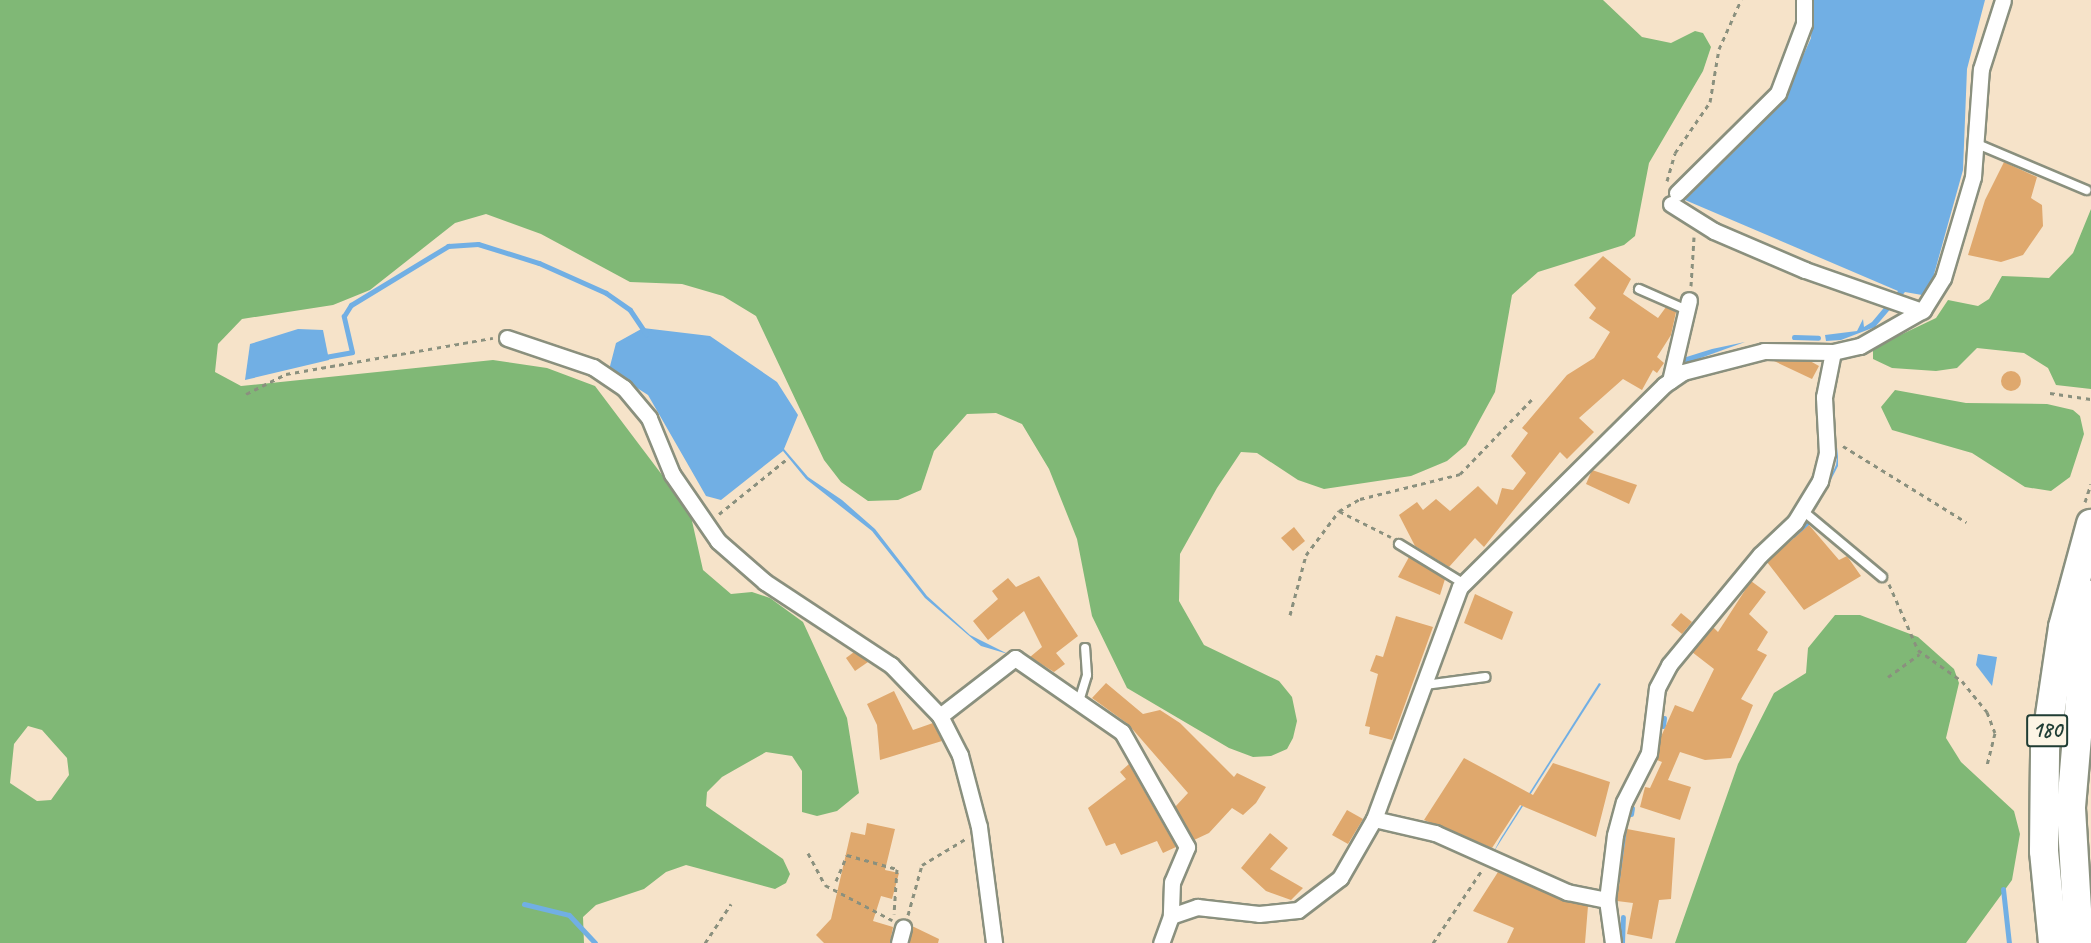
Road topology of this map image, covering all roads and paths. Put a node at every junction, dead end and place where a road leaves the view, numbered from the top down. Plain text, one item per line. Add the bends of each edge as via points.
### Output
1 (1741, 0) edge
2 (1804, 0) edge
3 (2003, 0) edge
4 (1973, 142) junction
5 (2086, 190) dead end
6 (1674, 199) junction
7 (1691, 233) dead end
8 (1640, 289) dead end
9 (1688, 305) junction
10 (1922, 311) junction
11 (507, 338) joint
12 (1833, 352) junction
13 (1670, 381) junction
14 (2050, 393) dead end
15 (246, 394) dead end
16 (1535, 396) dead end
17 (2091, 399) edge
18 (1827, 442) junction
19 (787, 459) dead end
20 (1803, 511) junction
21 (1339, 512) junction
22 (1966, 522) dead end
23 (706, 524) junction
24 (2091, 524) edge
25 (1399, 544) joint
26 (1882, 577) joint
27 (1463, 583) junction
28 (2091, 584) edge
29 (1290, 615) dead end
30 (1085, 648) dead end
31 (1920, 654) junction
32 (1485, 677) dead end
33 (1888, 677) dead end
34 (1425, 685) junction
35 (1080, 698) junction
36 (940, 716) junction
37 (1987, 764) dead end
38 (1374, 819) junction
39 (980, 830) junction
40 (808, 853) dead end
41 (1487, 859) junction
42 (836, 881) dead end
43 (1607, 900) junction
44 (731, 904) dead end
45 (1171, 916) junction
46 (898, 925) junction
47 (705, 943) edge
48 (899, 943) edge
49 (994, 943) edge
50 (1161, 943) edge
51 (1433, 943) edge
52 (1613, 943) edge
53 (2053, 943) edge
54 (2079, 943) edge

1 - 6 path via 1719,49 1707,110 1675,153 1666,184
2 - 6 street via 1804,24 1778,93
3 - 4 street via 1981,69
4 - 5 lane
4 - 10 street via 1974,177 1952,254
6 - 10 street via 1714,231
7 - 9 path via 1697,251
8 - 9 lane
9 - 13 street
10 - 12 street via 1860,346
11 - 15 path via 286,374
11 - 23 street via 593,367 624,387 649,418 672,474
12 - 13 street via 1764,351 1709,364
12 - 18 street via 1824,397
13 - 27 street
14 - 17 path
16 - 21 path via 1460,474 1360,499
18 - 20 street via 1820,481
18 - 22 path via 1854,451
19 - 23 path
20 - 26 lane
20 - 43 street via 1760,555 1663,676 1649,753 1619,816
21 - 25 path
21 - 29 path via 1306,555
23 - 36 street via 765,582 891,665
24 - 53 highway, 180 via 2063,627 2045,749 2044,851
25 - 27 lane
26 - 31 path
27 - 34 street via 1451,602
28 - 54 highway, 180 via 2082,633 2071,807
30 - 35 lane via 1087,675
31 - 33 path
31 - 37 path via 1962,681 1987,712 1995,733
32 - 34 lane
34 - 38 street
35 - 36 street via 1016,658
35 - 45 street via 1122,732 1185,841 1188,854 1172,882
36 - 39 street via 960,755
38 - 41 street via 1435,833
38 - 45 street via 1340,878 1309,906 1274,914 1197,907
39 - 46 path via 922,865
39 - 49 street
40 - 46 path via 825,885
41 - 43 street via 1567,892
41 - 51 path
42 - 46 path via 847,855 900,870
43 - 52 street
44 - 47 path
45 - 50 street
46 - 48 street

